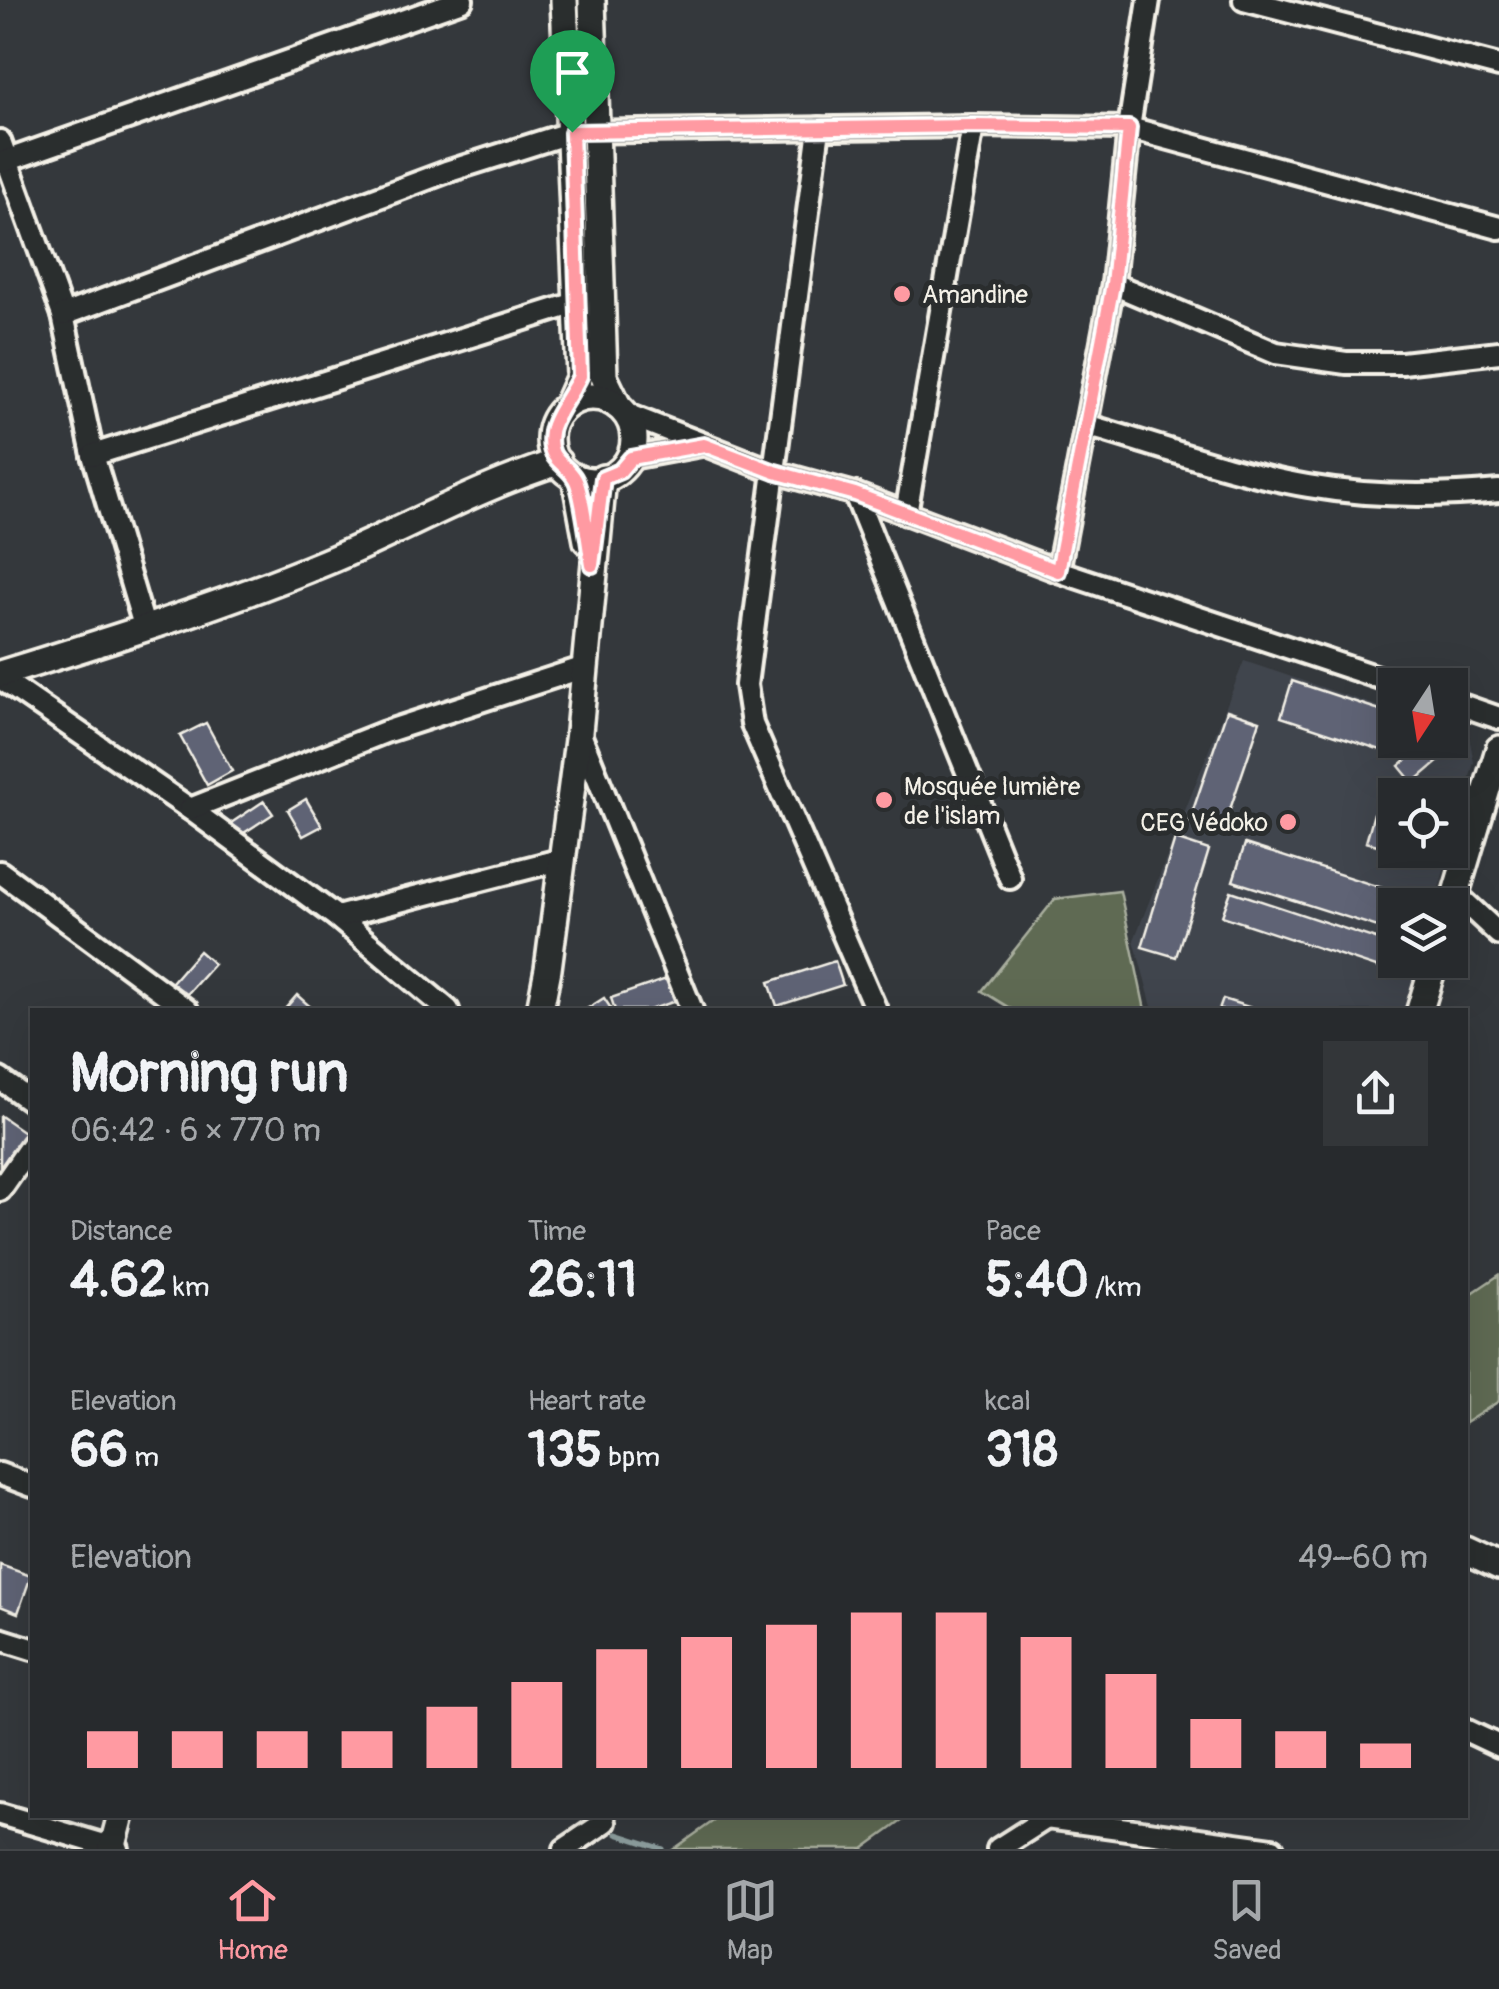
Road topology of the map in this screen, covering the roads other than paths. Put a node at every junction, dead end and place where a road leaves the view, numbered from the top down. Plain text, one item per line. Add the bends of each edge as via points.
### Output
1 (462, 0) edge
2 (564, 0) edge
3 (592, 0) edge
4 (1149, 0) edge
5 (1244, 0) edge
6 (1499, 66) edge
7 (973, 126) junction
8 (819, 128) junction
9 (1129, 128) junction
10 (585, 132) junction
11 (2, 155) edge
12 (1499, 228) edge
13 (1113, 284) junction
14 (579, 302) junction
15 (63, 315) junction
16 (1499, 352) edge
17 (568, 403) junction
18 (622, 410) junction
19 (1086, 424) junction
20 (704, 445) junction
21 (93, 454) junction
22 (631, 458) junction
23 (561, 462) junction
24 (775, 472) junction
25 (603, 478) junction
26 (1499, 491) edge
27 (855, 494) junction
28 (906, 514) junction
29 (592, 565) junction
30 (1058, 571) junction
31 (145, 629) junction
32 (584, 667) junction
33 (0, 676) edge
34 (1378, 677) edge
35 (1468, 708) edge
36 (1499, 718) edge
37 (579, 732) junction
38 (1499, 749) edge
39 (190, 809) junction
40 (563, 859) junction
41 (0, 872) edge
42 (1010, 878) dead end
43 (1457, 888) edge
44 (1468, 913) edge
45 (337, 917) junction
46 (1499, 934) edge
47 (1430, 978) edge
48 (184, 1008) edge
49 (446, 1008) edge
50 (540, 1008) edge
51 (691, 1008) edge
52 (875, 1008) edge
53 (1421, 1008) edge
54 (0, 1079) edge
55 (30, 1101) edge
56 (30, 1147) edge
57 (0, 1190) edge
58 (0, 1474) edge
59 (30, 1485) edge
60 (1468, 1551) edge
61 (1499, 1566) edge
62 (0, 1638) edge
63 (30, 1648) edge
64 (1468, 1731) edge
65 (1499, 1746) edge
66 (0, 1814) edge
67 (119, 1818) edge
68 (593, 1818) edge
69 (1046, 1818) edge
70 (1055, 1818) edge
71 (114, 1848) edge
72 (565, 1849) edge
73 (998, 1849) edge
74 (1273, 1849) edge

1 - 11 street
2 - 10 street
3 - 10 street
4 - 9 street
5 - 6 street
7 - 8 street
7 - 9 street
7 - 28 street
8 - 10 street
8 - 24 street
9 - 12 street
9 - 13 street
10 - 14 street
10 - 15 street via 446,172
10 - 18 street via 604,378
11 - 15 street
13 - 16 street via 1276,353 1402,363
13 - 19 street
14 - 17 street via 580,376
14 - 21 street
15 - 21 street
17 - 18 street via 592,397
17 - 23 street via 552,428
18 - 20 street
18 - 22 street via 634,434
19 - 26 street via 1310,486 1400,495
19 - 30 street
20 - 22 street
20 - 24 street
21 - 31 street
22 - 25 street
23 - 25 street
23 - 29 street
23 - 31 street
24 - 27 street
24 - 52 street via 746,685 752,724
25 - 29 street
27 - 28 street
27 - 42 street
28 - 30 street
29 - 32 street
30 - 34 street
31 - 33 street
32 - 37 street
32 - 39 street via 386,732
33 - 39 street
35 - 36 street
37 - 40 street
37 - 51 street
38 - 43 street
39 - 45 street
40 - 45 street
40 - 50 street
41 - 48 street
44 - 46 street
45 - 49 street
47 - 53 street
54 - 55 street
56 - 57 street
58 - 59 street
60 - 61 street
62 - 63 street
64 - 65 street
66 - 71 street
67 - 71 street
68 - 72 street via 606,1822
69 - 73 street
70 - 74 street

